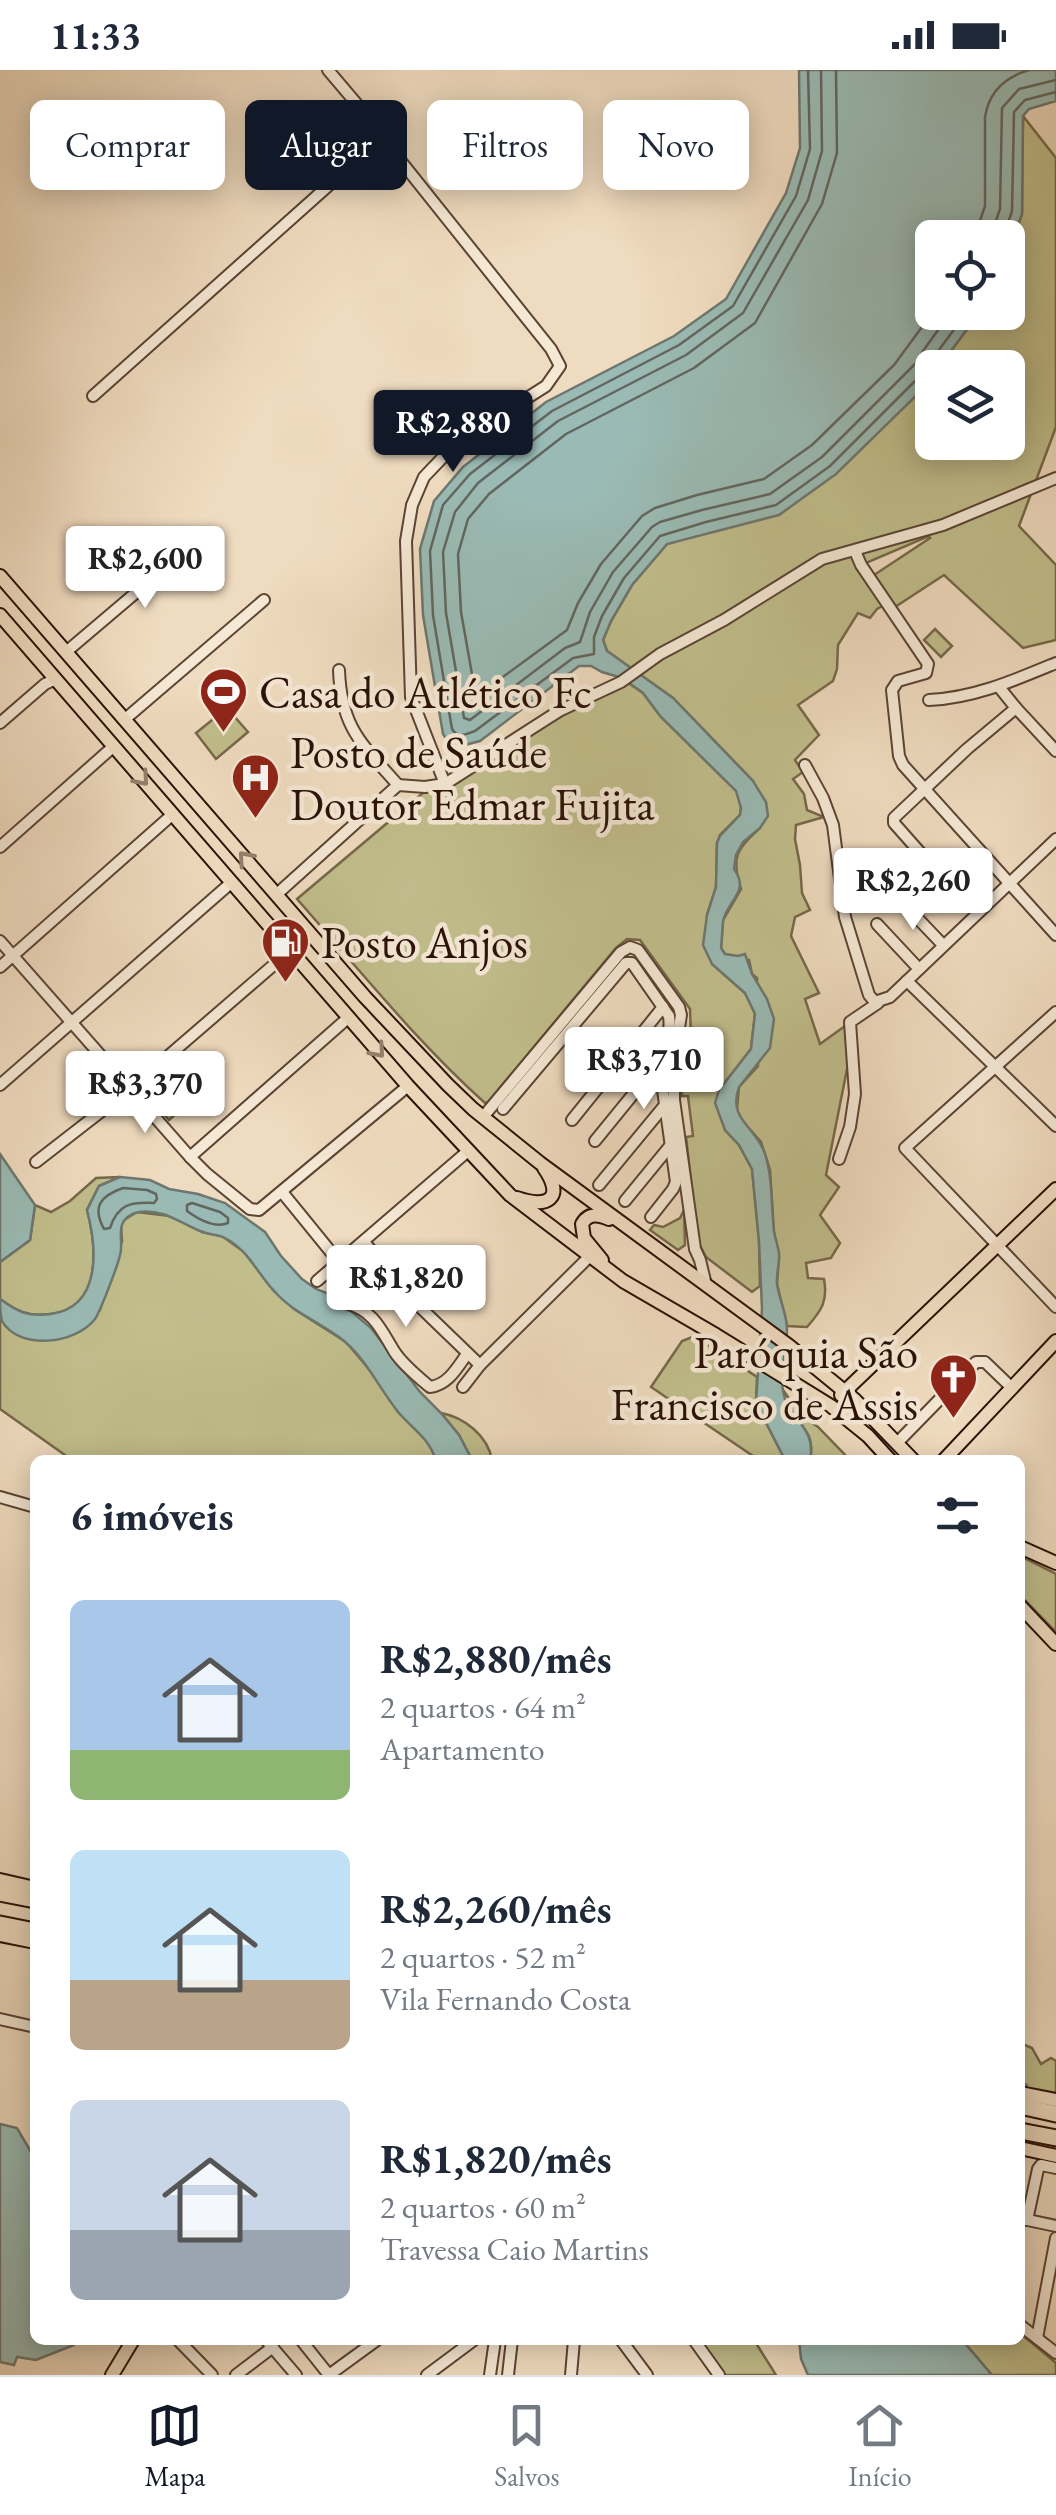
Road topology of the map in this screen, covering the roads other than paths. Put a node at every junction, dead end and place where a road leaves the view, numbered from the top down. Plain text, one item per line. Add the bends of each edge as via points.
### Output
1 (328, 70) edge
2 (353, 100) edge
3 (407, 169) edge
4 (324, 190) edge
5 (93, 396) dead end
6 (1056, 478) edge
7 (198, 540) dead end
8 (855, 552) junction
9 (0, 576) edge
10 (264, 600) dead end
11 (0, 615) edge
12 (66, 652) junction
13 (1056, 663) edge
14 (79, 667) junction
15 (339, 670) dead end
16 (56, 679) junction
17 (1000, 687) junction
18 (929, 700) dead end
19 (1016, 708) junction
20 (124, 720) junction
21 (0, 722) edge
22 (114, 746) junction
23 (1056, 751) edge
24 (804, 765) dead end
25 (445, 784) junction
26 (398, 785) junction
27 (923, 788) junction
28 (173, 814) junction
29 (1056, 839) edge
30 (0, 847) edge
31 (932, 866) dead end
32 (1009, 881) junction
33 (232, 882) junction
34 (277, 894) junction
35 (903, 903) dead end
36 (877, 924) dead end
37 (1056, 934) edge
38 (0, 941) edge
39 (943, 946) junction
40 (291, 950) junction
41 (13, 956) junction
42 (0, 967) edge
43 (919, 969) junction
44 (907, 981) junction
45 (878, 1002) junction
46 (663, 1007) junction
47 (1056, 1012) edge
48 (349, 1018) junction
49 (72, 1022) junction
50 (662, 1058) junction
51 (994, 1068) junction
52 (0, 1085) edge
53 (408, 1086) junction
54 (130, 1089) junction
55 (665, 1105) junction
56 (503, 1109) dead end
57 (483, 1117) junction
58 (572, 1120) dead end
59 (1056, 1126) edge
60 (673, 1128) junction
61 (595, 1140) dead end
62 (670, 1146) junction
63 (468, 1151) junction
64 (190, 1157) junction
65 (839, 1158) dead end
66 (36, 1162) dead end
67 (540, 1162) junction
68 (599, 1186) dead end
69 (1056, 1189) edge
70 (282, 1192) junction
71 (510, 1195) junction
72 (625, 1201) dead end
73 (651, 1217) dead end
74 (638, 1234) junction
75 (364, 1242) junction
76 (998, 1244) junction
77 (695, 1248) junction
78 (589, 1257) junction
79 (339, 1262) junction
80 (674, 1262) junction
81 (614, 1275) junction
82 (317, 1281) dead end
83 (706, 1285) junction
84 (348, 1304) dead end
85 (1056, 1307) edge
86 (1056, 1341) edge
87 (467, 1354) junction
88 (480, 1366) junction
89 (451, 1376) junction
90 (1012, 1388) junction
91 (844, 1391) junction
92 (831, 1406) junction
93 (897, 1443) junction
94 (885, 1455) edge
95 (908, 1455) edge
96 (949, 1455) edge
97 (0, 1497) edge
98 (30, 1506) edge
99 (1025, 1549) edge
100 (1056, 1563) edge
101 (1025, 1611) edge
102 (1056, 1644) edge
103 (0, 1880) edge
104 (30, 1887) edge
105 (0, 1893) edge
106 (30, 1899) edge
107 (0, 1924) edge
108 (30, 1930) edge
109 (0, 1935) edge
110 (30, 1941) edge
111 (0, 2019) edge
112 (30, 2025) edge
113 (1025, 2095) edge
114 (1025, 2106) edge
115 (1052, 2106) edge
116 (1056, 2156) edge
117 (1046, 2162) edge
118 (1025, 2212) edge
119 (1025, 2219) edge
120 (1056, 2226) edge
121 (1056, 2238) edge
122 (1054, 2264) edge
123 (1025, 2329) edge
124 (1037, 2338) junction
125 (131, 2345) edge
126 (183, 2345) edge
127 (267, 2345) edge
128 (271, 2345) edge
129 (305, 2345) edge
130 (370, 2345) edge
131 (467, 2345) edge
132 (493, 2345) edge
133 (511, 2345) edge
134 (574, 2345) edge
135 (625, 2345) edge
136 (698, 2345) edge
137 (1056, 2353) edge
138 (574, 2372) edge
139 (112, 2375) edge
140 (212, 2375) edge
141 (236, 2375) edge
142 (296, 2375) edge
143 (329, 2375) edge
144 (426, 2375) edge
145 (490, 2375) edge
146 (508, 2375) edge
147 (647, 2375) edge
148 (719, 2375) edge

1 - 2 street
3 - 25 street via 560,366 546,386 444,455 412,505 406,541 411,697
4 - 5 street
6 - 8 street
7 - 12 street
8 - 25 street via 812,564
8 - 27 street via 928,664 927,672 892,690 899,756
9 - 12 main road
10 - 20 street
11 - 16 main road
12 - 14 main road
13 - 17 street
14 - 16 main road
14 - 20 main road
15 - 26 street via 355,737
16 - 21 street
16 - 22 main road
17 - 18 street
17 - 19 street
19 - 23 street
19 - 27 street
34 -> 20 main road
22 -> 28 main road
22 - 30 street
24 - 45 street via 830,815 850,937 869,995
25 - 26 street
26 - 34 street
27 - 31 street via 893,819
27 - 32 street
28 - 33 main road
28 - 41 street
29 - 32 street
32 - 37 street
32 - 39 street
33 - 40 main road
33 - 49 street
34 - 57 main road via 418,1056
35 - 39 street
36 - 43 street
38 - 41 street
39 - 43 street
40 - 48 main road
40 - 54 street
41 - 42 street
41 - 49 street
43 - 44 street
44 - 45 street
44 - 51 street
45 - 65 street via 850,1022 855,1094
46 - 50 street via 671,1024
46 - 56 street via 626,962
46 - 58 street
47 - 51 street
48 -> 53 main road
48 - 64 street
49 - 52 street
49 - 54 street
50 - 55 street
50 - 61 street
51 - 59 street
51 - 76 street via 905,1148
53 - 63 main road
53 - 70 street
54 - 64 street
54 - 66 street
55 - 60 street
55 - 68 street
57 - 60 street via 630,946 681,1016
57 - 67 main road
60 - 62 street
60 - 77 street
62 - 72 street
62 - 73 street via 675,1186
63 - 71 main road
63 - 75 street
64 - 70 street via 253,1210
67 - 71 main road via 553,1184 551,1198 538,1204
67 - 74 main road
69 - 76 main road
70 - 79 street
71 - 78 main road
74 - 80 main road
74 - 81 main road via 598,1215 583,1222 584,1238
75 - 79 street
75 - 87 street
76 - 85 street
76 - 91 main road
77 - 80 street
77 - 83 street
78 - 81 main road
78 - 88 street
79 - 82 street
80 - 83 main road
81 - 92 main road
83 - 91 main road
84 - 89 street via 374,1318 396,1355 430,1387
86 - 90 main road
87 - 88 street
87 - 89 street
88 - 89 street via 465,1390
90 - 93 street via 979,1361
90 - 96 main road
91 - 92 main road
91 - 93 main road
92 - 94 main road
93 - 95 main road
97 - 98 street
99 - 100 main road
101 - 102 main road
103 - 104 main road
105 - 106 highway
107 - 108 highway
109 - 110 main road
111 - 112 street
113 - 115 main road
114 - 115 highway
116 - 117 main road
117 - 118 street
119 - 120 street
121 - 122 street
122 - 124 street
123 - 124 street
124 - 137 street
125 - 139 main road
126 - 140 street
127 - 141 street
128 - 142 street
129 - 143 street
130 - 143 street
131 - 144 street
132 - 145 street
133 - 146 street
134 - 138 street
135 - 147 street
136 - 148 street

